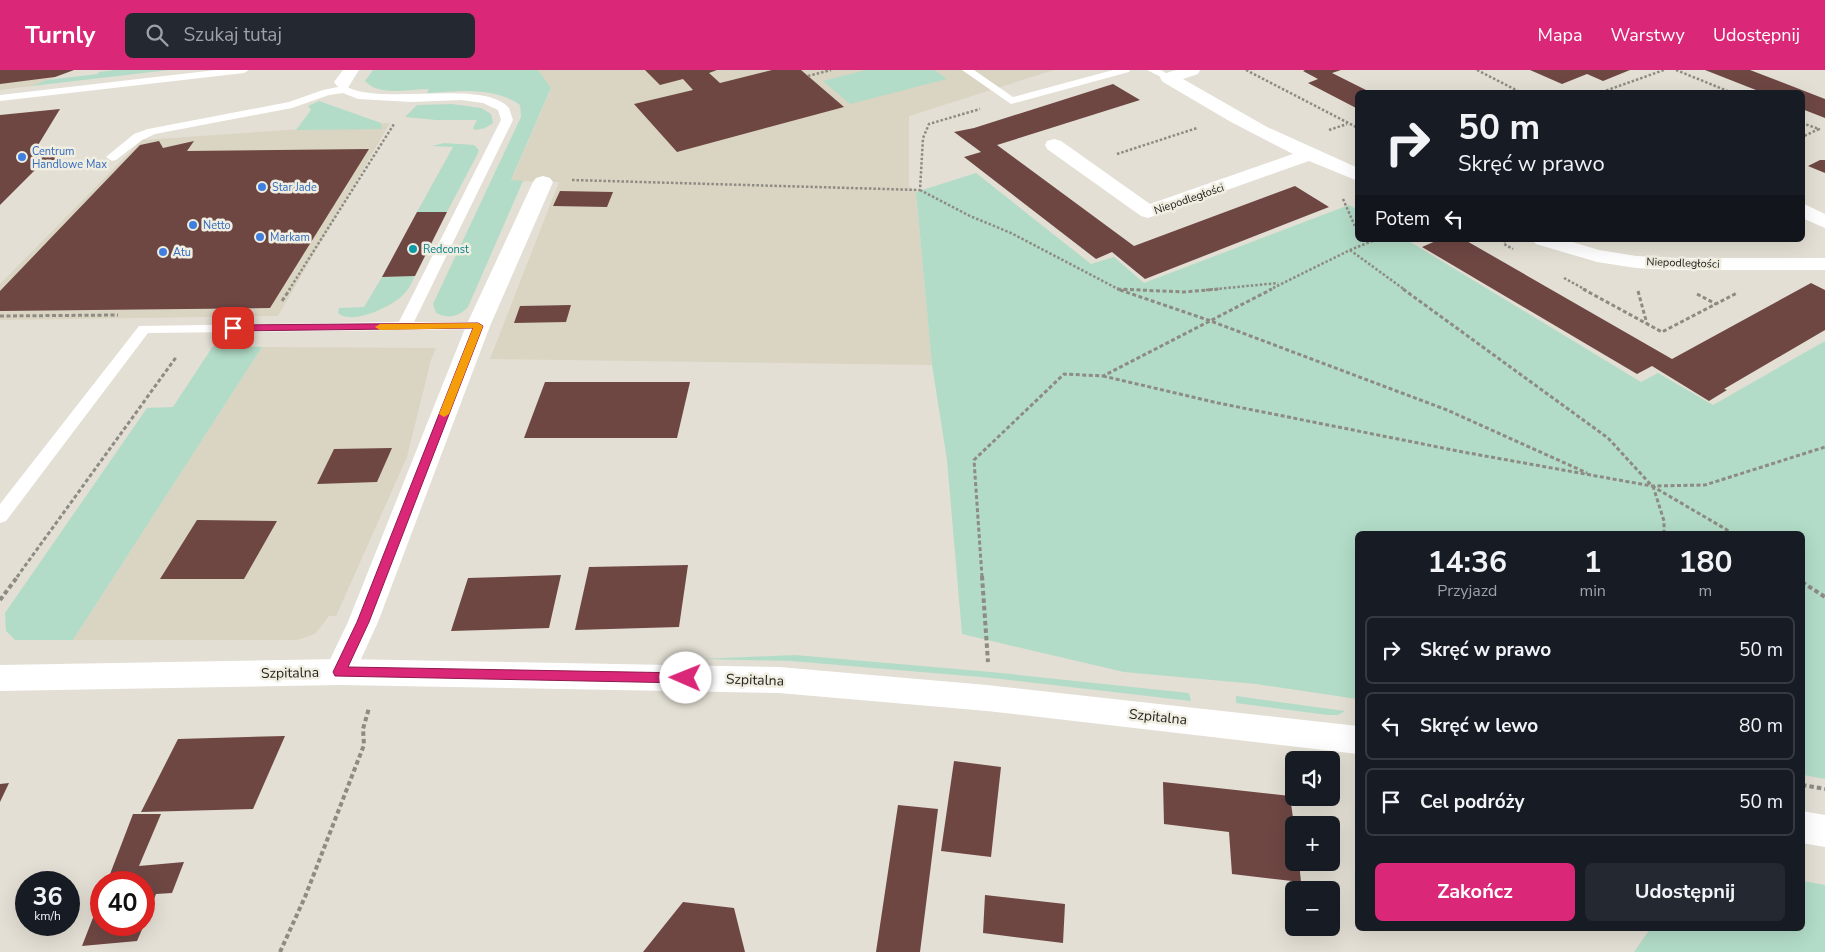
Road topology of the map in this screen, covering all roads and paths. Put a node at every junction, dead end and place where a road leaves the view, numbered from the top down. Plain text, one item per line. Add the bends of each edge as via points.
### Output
1 (244, 70) edge
2 (831, 70) edge
3 (967, 70) edge
4 (1125, 70) edge
5 (1152, 70) edge
6 (1192, 70) edge
7 (1246, 70) edge
8 (1477, 70) edge
9 (1664, 70) edge
10 (1676, 70) edge
11 (218, 72) edge
12 (808, 76) dead end
13 (1170, 78) junction
14 (346, 81) edge
15 (1516, 90) edge
16 (1608, 90) edge
17 (1725, 90) edge
18 (0, 98) edge
19 (1011, 101) junction
20 (1233, 116) junction
21 (398, 117) dead end
22 (1805, 123) edge
23 (1355, 126) edge
24 (1805, 136) edge
25 (1054, 145) dead end
26 (1309, 156) junction
27 (112, 157) dead end
28 (1082, 165) junction
29 (1355, 174) edge
30 (543, 182) joint
31 (920, 190) junction
32 (1340, 192) dead end
33 (1805, 211) edge
34 (1825, 222) edge
35 (1355, 226) edge
36 (1361, 242) edge
37 (1370, 242) edge
38 (1504, 242) edge
39 (1550, 242) edge
40 (1362, 245) junction
41 (1350, 250) junction
42 (1521, 254) dead end
43 (1825, 264) edge
44 (1563, 277) dead end
45 (1636, 282) dead end
46 (1282, 283) junction
47 (1120, 290) junction
48 (1739, 292) dead end
49 (279, 305) dead end
50 (118, 315) dead end
51 (0, 316) edge
52 (1208, 320) junction
53 (1647, 324) junction
54 (478, 326) junction
55 (404, 327) junction
56 (198, 328) junction
57 (1104, 376) junction
58 (1825, 446) edge
59 (1593, 475) junction
60 (1652, 486) junction
61 (0, 517) edge
62 (1664, 531) edge
63 (1729, 531) edge
64 (1805, 584) edge
65 (1825, 597) edge
66 (0, 600) edge
67 (988, 665) dead end
68 (340, 672) junction
69 (0, 678) edge
70 (370, 701) dead end
71 (1355, 740) edge
72 (1805, 786) edge
73 (1825, 789) edge
74 (1805, 828) edge
75 (1825, 831) edge
76 (280, 952) edge

1 - 11 lane
2 - 12 path
3 - 19 lane
4 - 19 lane
5 - 13 lane
6 - 13 street
7 - 23 path
8 - 15 path
9 - 16 path
10 - 17 path
11 - 18 lane
13 - 20 street
14 - 27 lane via 292,105 152,131 138,137
14 - 55 lane via 358,96 485,100 503,108 507,120
19 - 31 path via 929,124 924,138
20 - 26 street
20 - 28 path
21 - 49 path
22 - 24 path via 1819,129
25 - 28 street, Niepodległości
26 - 28 street, Niepodległości via 1148,212
26 - 29 street
30 - 31 path via 544,179
30 - 54 street
31 - 47 path
32 - 35 path
33 - 34 street
36 - 40 path
37 - 40 path
38 - 42 path
39 - 43 street, Niepodległości via 1597,256 1636,262
40 - 41 path
41 - 46 path
41 - 60 path via 1608,438
44 - 53 path
45 - 53 path
46 - 47 path via 1184,292
46 - 52 path
47 - 52 path
48 - 53 path via 1662,332
50 - 51 path
52 - 57 path
52 - 59 path via 1447,410
54 - 55 lane
54 - 68 street via 363,622
55 - 56 lane
56 - 61 lane via 144,329
56 - 66 path
57 - 59 path via 1218,403
57 - 67 path via 1064,374 974,460
58 - 60 path via 1705,485
59 - 60 path
60 - 62 path via 1664,521
60 - 63 path
64 - 65 path
68 - 69 street, Szpitalna
68 - 71 street, Szpitalna via 779,680 987,698
70 - 76 path via 363,730 364,745
72 - 73 path
74 - 75 street

